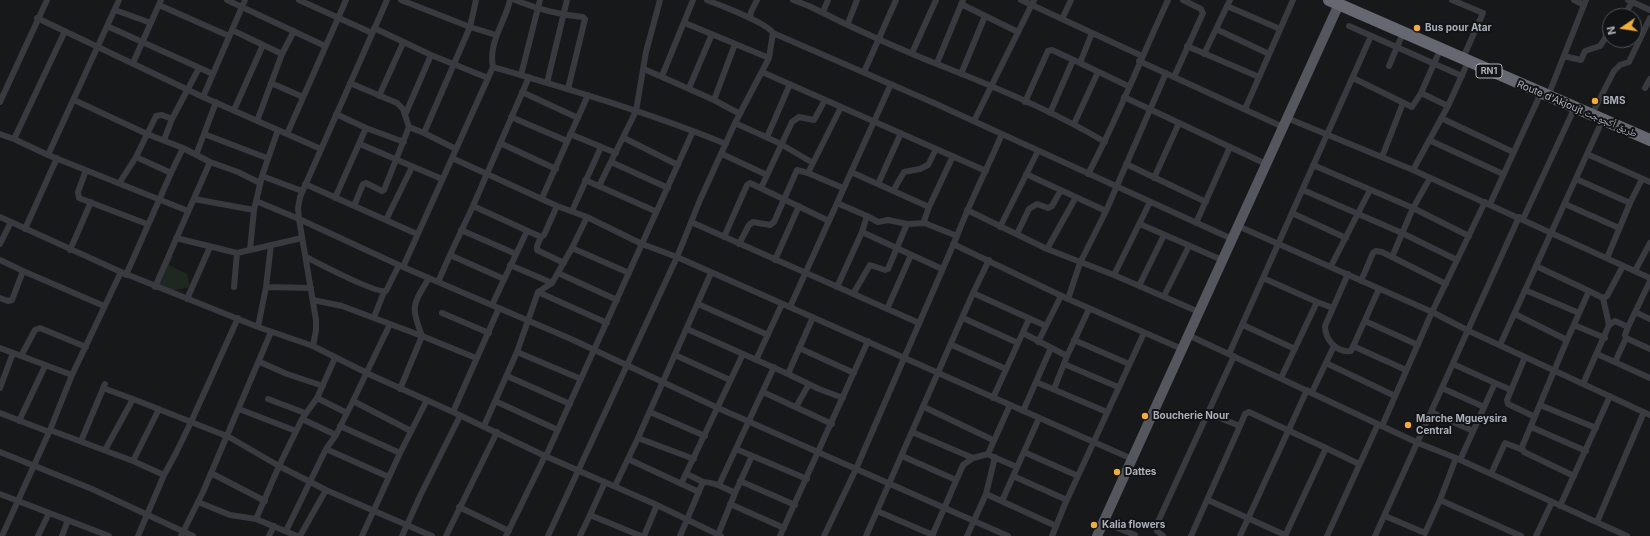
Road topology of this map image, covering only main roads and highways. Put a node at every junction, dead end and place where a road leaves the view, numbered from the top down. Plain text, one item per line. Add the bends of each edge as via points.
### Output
1 (1334, 2) edge
2 (1650, 140) edge
3 (1097, 536) edge

1 - 2 highway, Route d'Akjoujt طريق أكجوجت / RN1
1 - 3 main road via 1285,122

